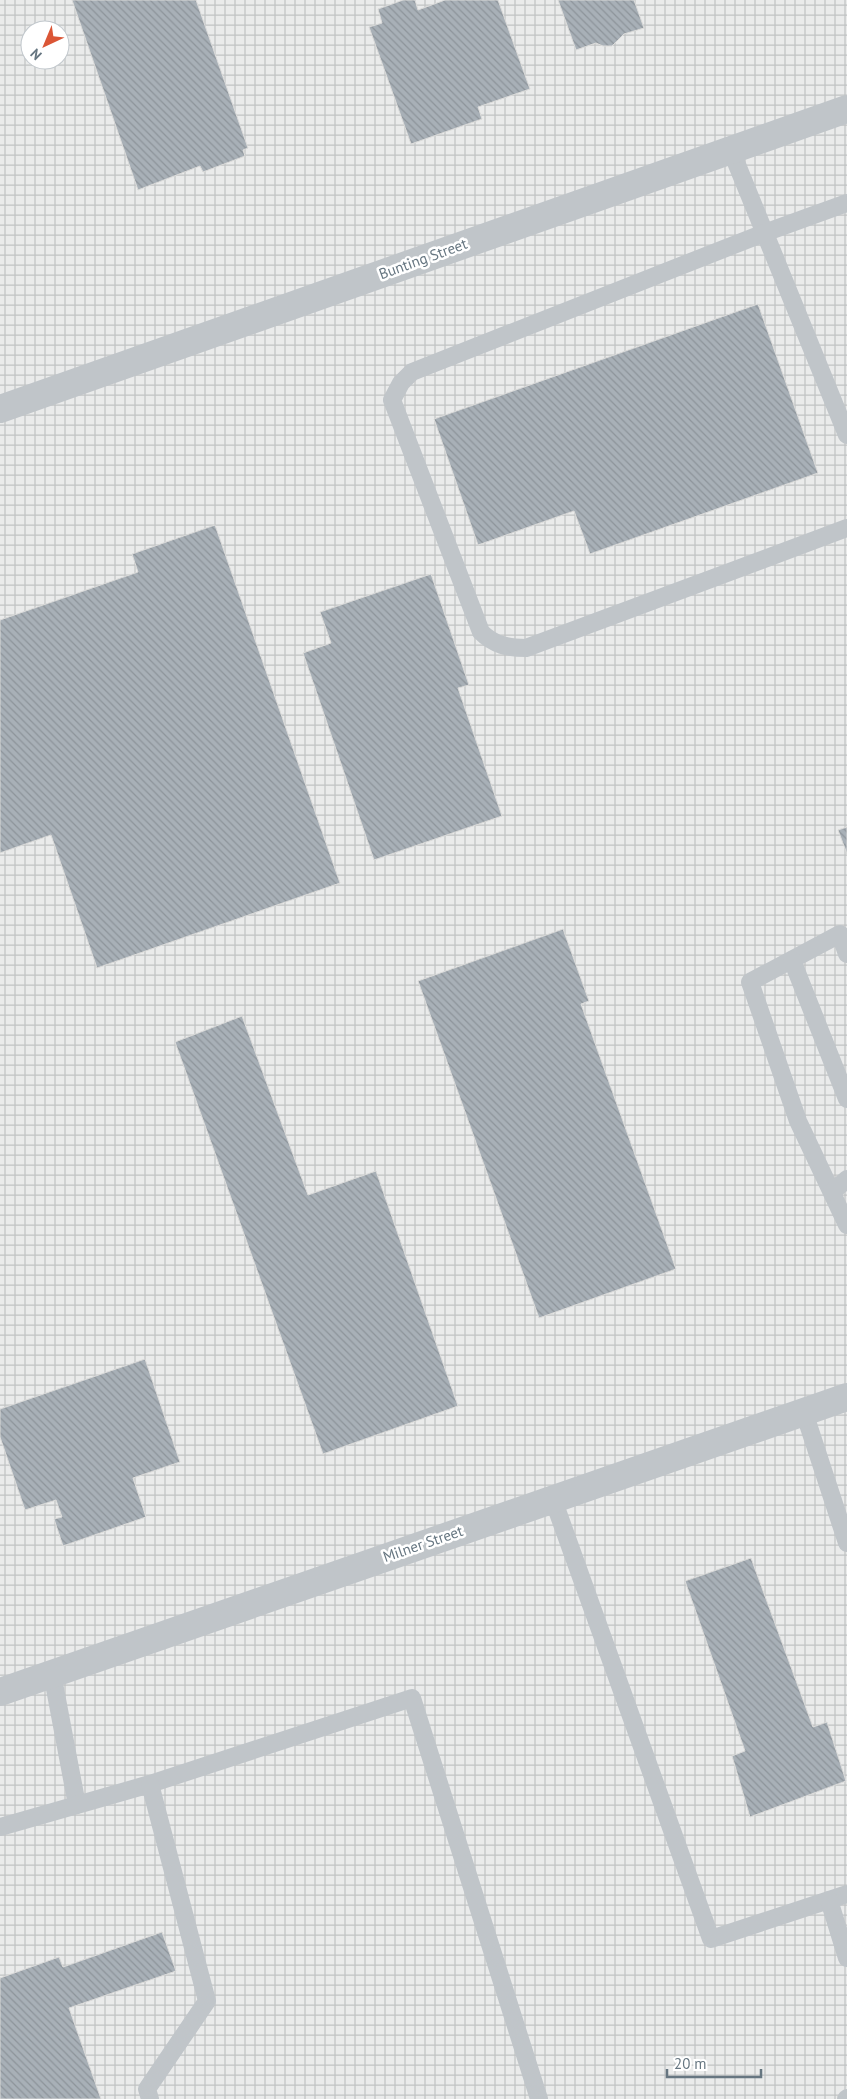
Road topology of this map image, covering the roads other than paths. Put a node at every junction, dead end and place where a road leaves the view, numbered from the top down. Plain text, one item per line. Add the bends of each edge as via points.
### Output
1 (847, 109) edge
2 (731, 150) junction
3 (847, 203) edge
4 (764, 233) junction
5 (0, 409) edge
6 (847, 435) edge
7 (847, 528) edge
8 (847, 954) edge
9 (792, 960) junction
10 (847, 1099) edge
11 (847, 1179) edge
12 (832, 1192) junction
13 (847, 1225) edge
14 (847, 1397) edge
15 (804, 1412) junction
16 (553, 1499) junction
17 (847, 1543) edge
18 (52, 1673) junction
19 (0, 1692) edge
20 (150, 1784) junction
21 (77, 1805) junction
22 (0, 1827) edge
23 (847, 1894) edge
24 (829, 1900) junction
25 (847, 1958) edge
26 (150, 2099) edge
27 (539, 2099) edge

1 - 2 street, Bunting Street
2 - 4 lane
2 - 5 street, Bunting Street
3 - 4 lane
4 - 6 lane
4 - 7 lane via 412,372 401,382 392,400 481,632 488,639 512,648 526,648
8 - 9 lane via 840,934
9 - 10 lane
9 - 12 lane via 750,982 798,1121
11 - 12 lane
12 - 13 lane
14 - 15 street, Milner Street
15 - 16 street, Milner Street
15 - 17 lane
16 - 18 street, Milner Street
16 - 24 lane via 711,1939
18 - 19 street, Milner Street
18 - 21 lane
20 - 21 lane
20 - 26 lane via 207,2001 147,2089
20 - 27 lane via 412,1698
21 - 22 lane
23 - 24 lane
24 - 25 lane

